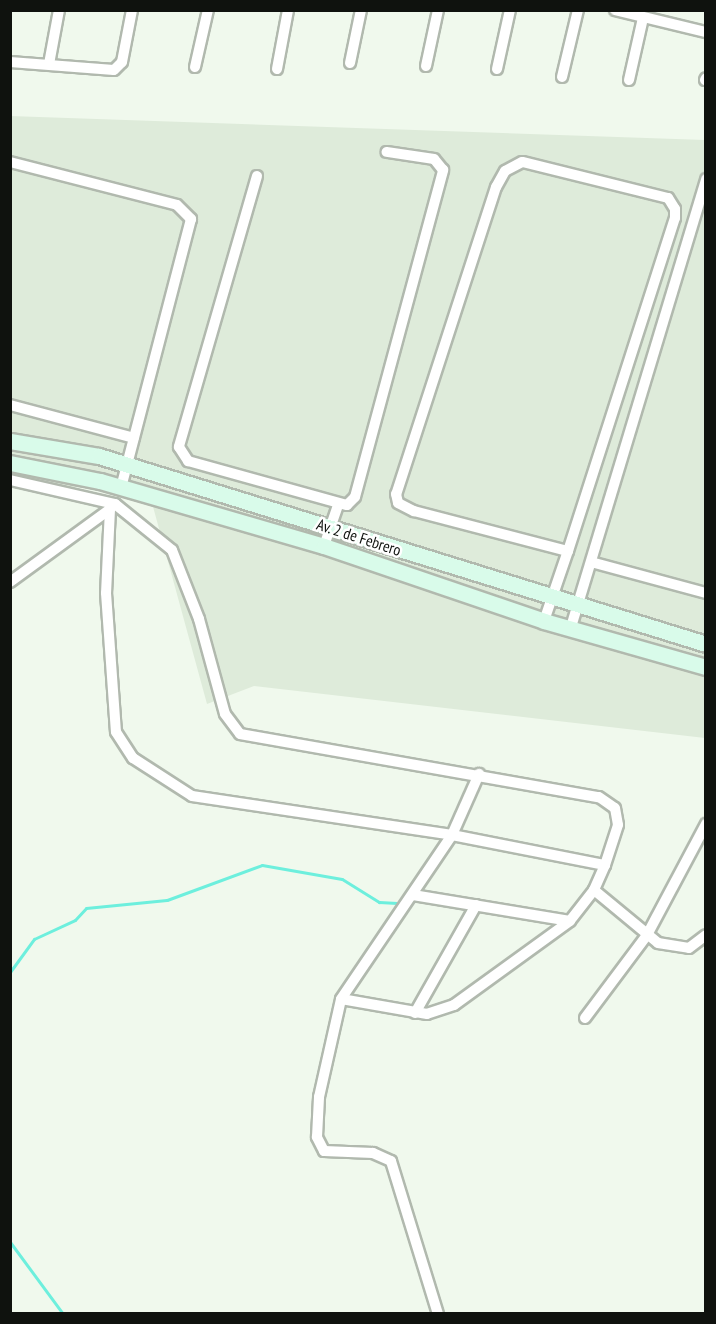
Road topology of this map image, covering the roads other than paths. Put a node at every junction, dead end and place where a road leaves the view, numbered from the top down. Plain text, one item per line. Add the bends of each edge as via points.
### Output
1 (59, 10) edge
2 (132, 10) edge
3 (208, 10) edge
4 (288, 10) edge
5 (361, 10) edge
6 (438, 10) edge
7 (510, 10) edge
8 (578, 10) edge
9 (615, 10) edge
10 (643, 18) junction
11 (705, 32) edge
12 (10, 62) edge
13 (350, 63) dead end
14 (49, 64) junction
15 (426, 66) dead end
16 (195, 67) dead end
17 (277, 69) dead end
18 (497, 69) dead end
19 (562, 77) dead end
20 (629, 80) dead end
21 (387, 152) dead end
22 (10, 162) edge
23 (257, 176) dead end
24 (705, 179) edge
25 (10, 405) edge
26 (135, 438) junction
27 (10, 441) edge
28 (10, 464) edge
29 (126, 465) junction
30 (10, 480) edge
31 (121, 487) junction
32 (338, 505) junction
33 (330, 527) junction
34 (324, 546) junction
35 (568, 551) junction
36 (591, 562) junction
37 (10, 582) edge
38 (705, 593) edge
39 (552, 596) junction
40 (577, 602) junction
41 (544, 621) junction
42 (571, 627) junction
43 (705, 644) edge
44 (705, 667) edge
45 (479, 774) junction
46 (705, 824) edge
47 (452, 835) junction
48 (605, 865) junction
49 (594, 890) junction
50 (413, 895) junction
51 (476, 905) junction
52 (570, 921) junction
53 (647, 935) junction
54 (705, 935) edge
55 (341, 999) junction
56 (415, 1013) junction
57 (585, 1018) dead end
58 (438, 1314) edge

1 - 14 street
2 - 14 street via 122,62 114,70
3 - 16 street
4 - 17 street
5 - 13 street
6 - 15 street
7 - 18 street
8 - 19 street
9 - 10 street
10 - 11 street
10 - 20 street
12 - 14 street
21 - 32 street via 434,159 443,170 355,496 347,505
22 - 26 street via 177,205 191,219
23 - 32 street via 179,447 188,461
24 - 36 street
25 - 26 street
26 - 29 street
27 - 29 main road, Av. 2 de Febrero
28 - 31 main road, Av. 2 de Febrero
29 - 31 street
29 - 33 main road, Av. 2 de Febrero
30 - 45 street via 115,504 172,550 199,619 225,714 240,734 260,742
31 - 34 main road, Av. 2 de Febrero
32 - 33 street
33 - 34 street
33 - 39 main road, Av. 2 de Febrero
34 - 41 main road, Av. 2 de Febrero
35 - 35 street via 675,209 668,198 522,162 505,171 496,187 396,494 398,502 414,511
35 - 39 street
36 - 38 street
36 - 40 street
37 - 47 street via 110,509 110,678 116,732 133,758 184,792 211,802
39 - 40 main road, Av. 2 de Febrero
39 - 41 street
40 - 42 street
40 - 43 main road, Av. 2 de Febrero
41 - 42 main road, Av. 2 de Febrero
42 - 44 main road, Av. 2 de Febrero
45 - 47 street
45 - 48 street via 608,801 618,825
46 - 53 street
47 - 48 street
47 - 50 street
48 - 49 street
49 - 52 street
49 - 53 street
50 - 51 street
50 - 55 street
51 - 52 street
51 - 56 street
52 - 56 street via 454,1005
53 - 54 street via 679,949
53 - 57 street
55 - 56 street
55 - 58 street via 319,1097 317,1137 324,1151 373,1153 391,1161

